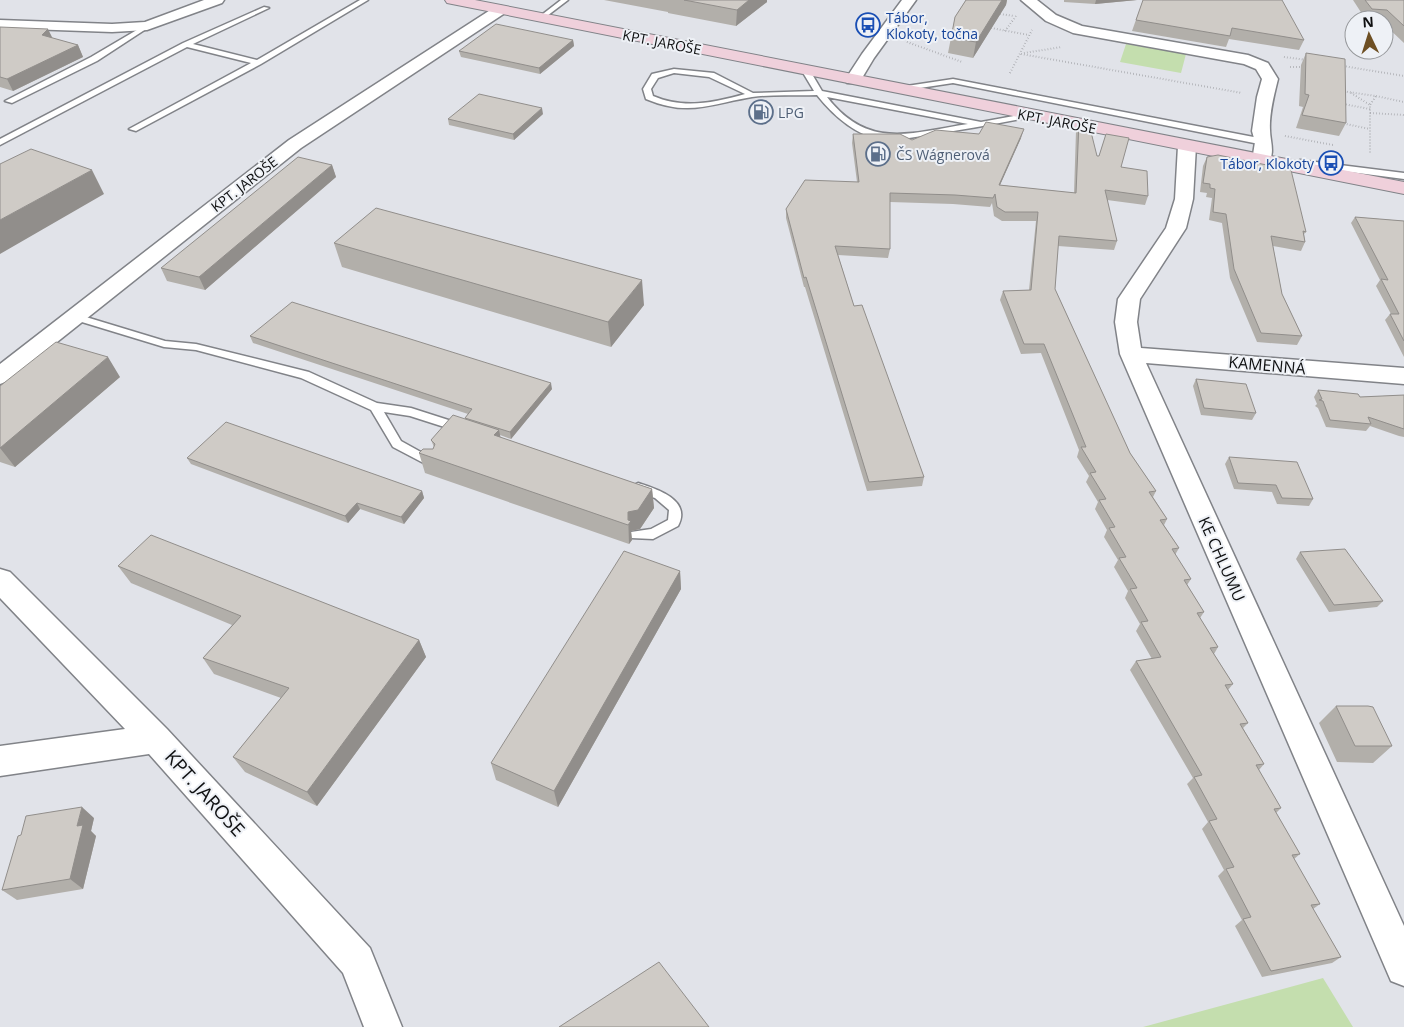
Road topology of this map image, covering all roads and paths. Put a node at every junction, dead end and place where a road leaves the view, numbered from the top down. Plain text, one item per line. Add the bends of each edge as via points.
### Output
1 (218, 0) edge
2 (365, 0) edge
3 (452, 0) edge
4 (565, 0) edge
5 (909, 0) edge
6 (1028, 0) edge
7 (266, 8) dead end
8 (500, 10) junction
9 (541, 18) junction
10 (0, 24) edge
11 (147, 26) junction
12 (1033, 27) dead end
13 (991, 28) edge
14 (1030, 35) junction
15 (907, 42) dead end
16 (186, 45) junction
17 (1068, 46) dead end
18 (1021, 54) junction
19 (1299, 59) junction
20 (258, 62) junction
21 (1315, 62) edge
22 (1255, 63) junction
23 (970, 65) dead end
24 (1335, 66) edge
25 (1300, 67) junction
26 (1308, 67) edge
27 (806, 71) junction
28 (1307, 72) edge
29 (1404, 76) edge
30 (1007, 79) dead end
31 (853, 80) junction
32 (898, 89) junction
33 (1339, 90) edge
34 (1348, 92) junction
35 (818, 93) junction
36 (752, 95) junction
37 (1376, 96) junction
38 (1264, 97) junction
39 (9, 101) dead end
40 (1404, 102) edge
41 (1340, 104) edge
42 (1370, 105) junction
43 (1370, 109) junction
44 (1370, 114) junction
45 (1030, 115) junction
46 (1404, 115) edge
47 (1339, 123) edge
48 (981, 124) junction
49 (133, 129) dead end
50 (1370, 129) junction
51 (1272, 138) junction
52 (0, 142) edge
53 (1187, 146) junction
54 (1334, 146) dead end
55 (1361, 151) dead end
56 (1370, 153) junction
57 (1372, 160) dead end
58 (1261, 161) junction
59 (1404, 176) edge
60 (1404, 188) edge
61 (76, 317) junction
62 (1131, 354) junction
63 (0, 376) edge
64 (1404, 376) edge
65 (375, 407) junction
66 (476, 433) edge
67 (433, 464) edge
68 (622, 483) edge
69 (636, 535) dead end
70 (0, 580) edge
71 (156, 739) junction
72 (0, 761) edge
73 (1404, 968) edge
74 (383, 1027) edge

1 - 11 street
2 - 20 lane
3 - 8 street, KPT. JAROŠE
4 - 9 lane
5 - 31 street
6 - 22 street via 1051,18 1078,30
7 - 16 lane
8 - 9 street, KPT. JAROŠE
8 - 61 street, KPT. JAROŠE via 295,144
9 - 27 street, KPT. JAROŠE
10 - 11 street
11 - 39 lane via 94,59
12 - 14 path
13 - 14 path
14 - 18 path
15 - 23 path
16 - 20 lane
16 - 52 lane
17 - 18 path
18 - 30 path
18 - 38 path
19 - 21 path
19 - 22 path via 1250,52
19 - 25 path
20 - 49 lane
22 - 25 path
22 - 38 street via 1270,78
24 - 29 path
25 - 26 path
25 - 28 path
27 - 31 street, KPT. JAROŠE
27 - 35 lane
31 - 32 street, KPT. JAROŠE
32 - 45 street, KPT. JAROŠE
32 - 51 lane via 953,81
33 - 34 path
34 - 37 path
34 - 42 path
35 - 36 lane
35 - 48 lane
35 - 48 lane via 849,124 878,136 896,137
36 - 36 lane via 711,75 674,71 655,76 647,89 649,97 674,107 710,105
37 - 40 path
37 - 42 path
38 - 51 street via 1261,131
41 - 43 path
42 - 43 path
43 - 44 path
44 - 46 path
44 - 50 path
45 - 48 lane
45 - 53 street, KPT. JAROŠE
47 - 50 path
50 - 56 path
51 - 54 path
51 - 58 street
53 - 58 street, KPT. JAROŠE
53 - 62 street, KE CHLUMU via 1184,199 1176,228 1129,299 1126,322
55 - 56 path
56 - 57 path
58 - 59 lane
58 - 60 street, KPT. JAROŠE
61 - 63 street, KPT. JAROŠE
61 - 65 lane via 164,344 196,347 305,375
62 - 64 street, KAMENNÁ
62 - 73 street, KE CHLUMU
65 - 66 lane via 412,412
65 - 67 lane via 397,444
68 - 69 lane via 659,495 675,508 674,523 654,534
70 - 71 street, KPT. JAROŠE
71 - 72 street
71 - 74 street, KPT. JAROŠE via 356,961

